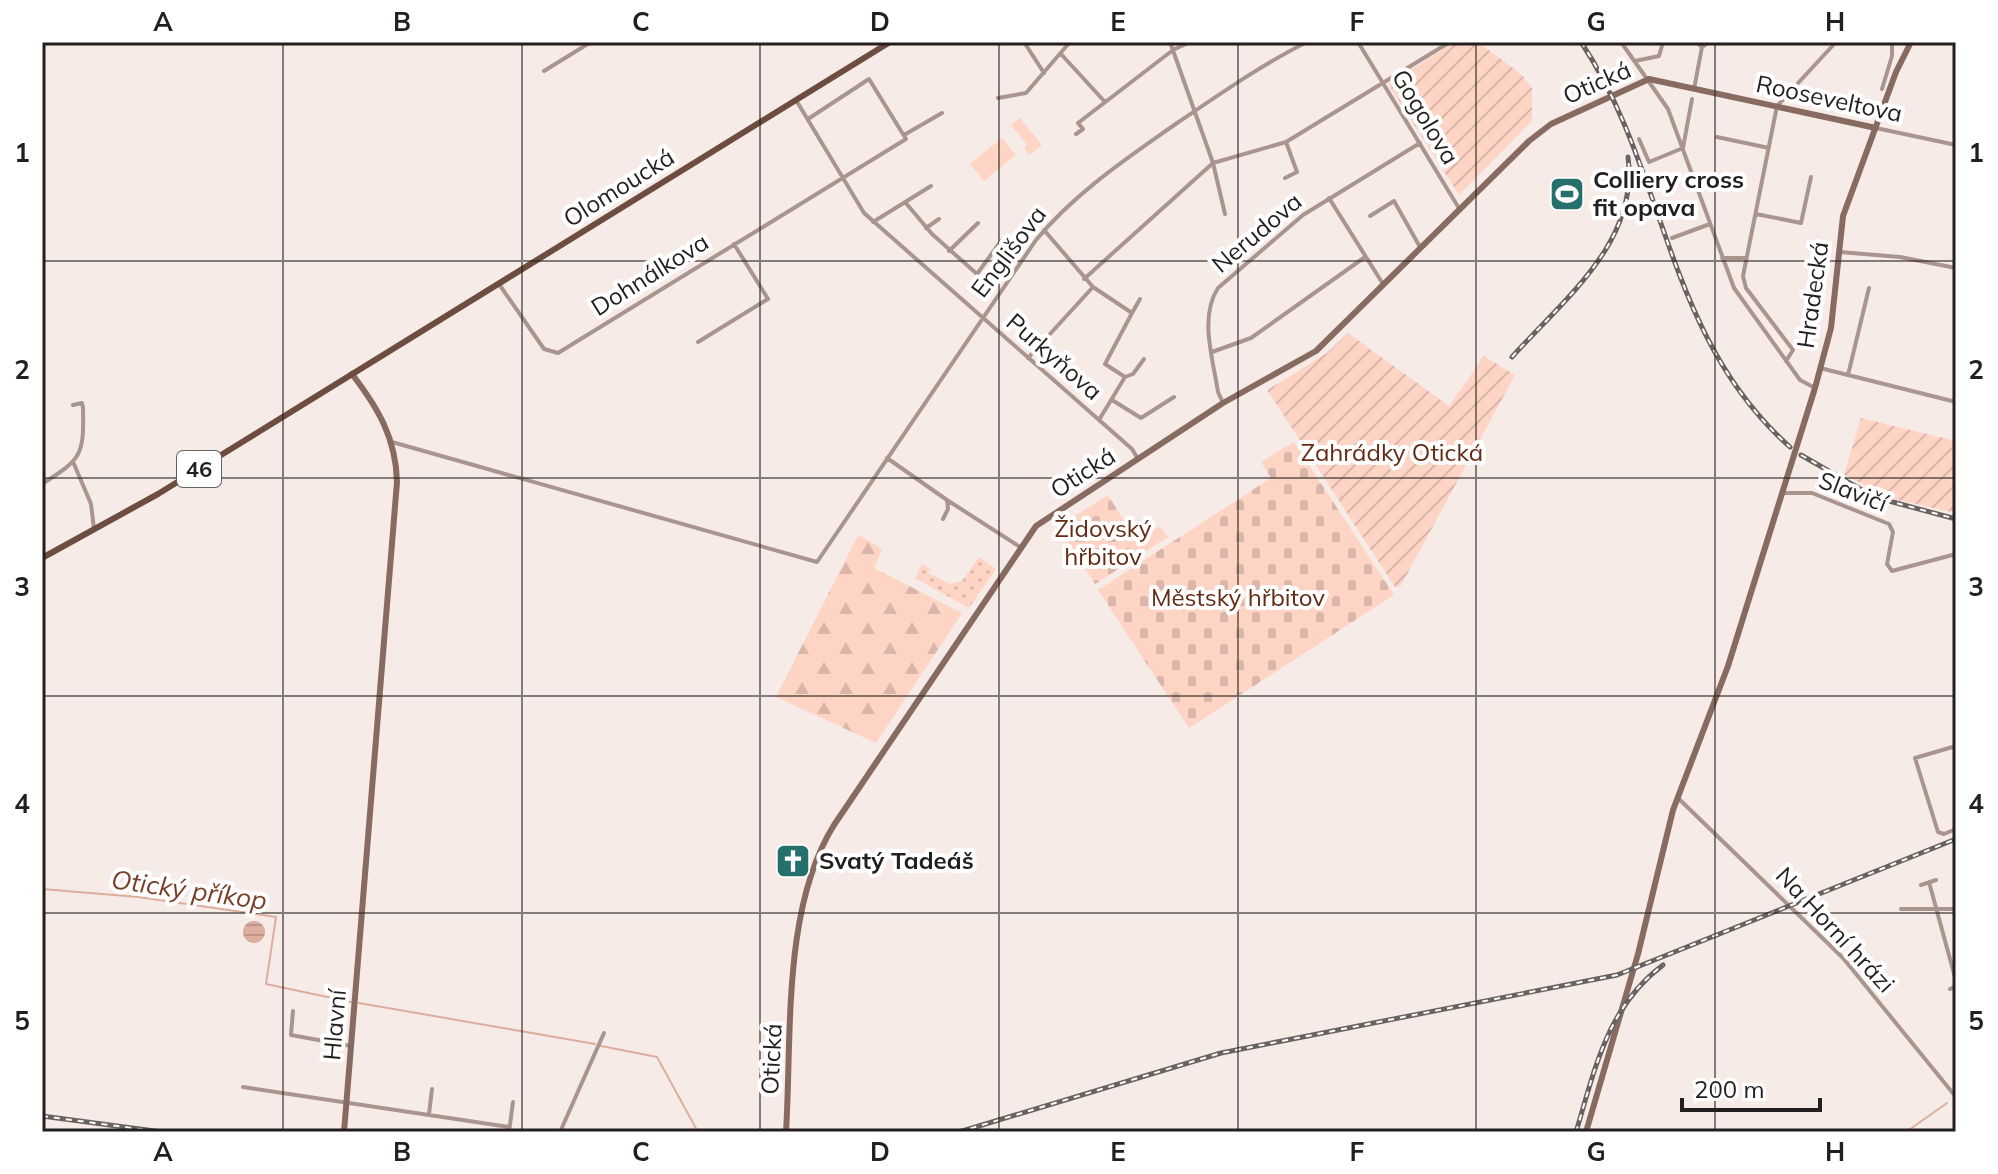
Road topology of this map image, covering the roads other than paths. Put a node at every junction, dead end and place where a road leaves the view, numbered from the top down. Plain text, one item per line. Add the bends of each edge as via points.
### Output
1 (591, 42) edge
2 (890, 42) edge
3 (1024, 42) edge
4 (1070, 42) edge
5 (1170, 42) edge
6 (1190, 42) edge
7 (1307, 42) edge
8 (1358, 42) edge
9 (1450, 42) edge
10 (1621, 42) edge
11 (1663, 42) edge
12 (1696, 42) edge
13 (1709, 42) edge
14 (1836, 42) edge
15 (1892, 42) edge
16 (1911, 42) edge
17 (1702, 47) junction
18 (1173, 50) junction
19 (1060, 54) junction
20 (1635, 61) junction
21 (544, 71) dead end
22 (1044, 73) junction
23 (1649, 79) junction
24 (1383, 83) junction
25 (1694, 89) junction
26 (1882, 89) dead end
27 (998, 98) dead end
28 (1692, 99) dead end
29 (796, 100) junction
30 (1105, 102) junction
31 (1777, 106) junction
32 (1195, 111) junction
33 (942, 113) dead end
34 (808, 119) junction
35 (1876, 128) junction
36 (1076, 134) dead end
37 (904, 135) junction
38 (1717, 137) dead end
39 (1639, 139) dead end
40 (1286, 142) junction
41 (1420, 143) junction
42 (1956, 145) edge
43 (1683, 148) junction
44 (1769, 148) junction
45 (1213, 163) junction
46 (1811, 177) dead end
47 (1285, 178) dead end
48 (844, 179) junction
49 (931, 186) dead end
50 (1329, 198) junction
51 (905, 202) junction
52 (1460, 210) junction
53 (1225, 214) dead end
54 (1755, 214) junction
55 (1370, 216) dead end
56 (939, 219) dead end
57 (873, 222) junction
58 (978, 223) dead end
59 (1710, 224) junction
60 (926, 228) junction
61 (1044, 230) junction
62 (1672, 238) dead end
63 (1001, 241) dead end
64 (734, 244) junction
65 (1421, 249) junction
66 (949, 251) junction
67 (1837, 252) junction
68 (1365, 257) junction
69 (1722, 258) junction
70 (1746, 258) junction
71 (1956, 268) edge
72 (1084, 279) junction
73 (1743, 279) junction
74 (498, 282) junction
75 (1732, 282) junction
76 (1384, 286) junction
77 (1093, 287) junction
78 (1869, 288) dead end
79 (1140, 299) dead end
80 (1132, 313) junction
81 (982, 318) junction
82 (698, 342) dead end
83 (1212, 352) junction
84 (1028, 358) junction
85 (1144, 359) dead end
86 (1786, 361) junction
87 (1820, 368) junction
88 (352, 374) junction
89 (1848, 375) junction
90 (1125, 377) junction
91 (1815, 388) junction
92 (1174, 397) dead end
93 (1112, 400) junction
94 (1956, 402) edge
95 (1223, 403) junction
96 (73, 405) dead end
97 (1099, 420) junction
98 (392, 442) junction
99 (887, 458) junction
100 (1138, 459) junction
101 (74, 464) junction
102 (42, 484) edge
103 (1783, 493) junction
104 (947, 500) junction
105 (943, 519) dead end
106 (95, 532) junction
107 (1020, 547) junction
108 (1956, 554) edge
109 (42, 558) edge
110 (1956, 746) edge
111 (1678, 797) junction
112 (1956, 829) edge
113 (1936, 880) dead end
114 (1929, 882) junction
115 (1921, 885) dead end
116 (1901, 909) dead end
117 (1935, 909) junction
118 (1956, 909) edge
119 (1954, 985) edge
120 (293, 1011) dead end
121 (604, 1033) dead end
122 (351, 1046) junction
123 (243, 1087) dead end
124 (432, 1089) dead end
125 (1956, 1097) edge
126 (513, 1102) dead end
127 (346, 1104) junction
128 (429, 1115) junction
129 (509, 1129) edge
130 (344, 1132) edge
131 (560, 1132) edge
132 (786, 1132) edge
133 (1586, 1132) edge

1 - 21 street
2 - 29 main road, Olomoucká / 46
3 - 22 street
4 - 19 street
5 - 18 street
6 - 18 street
7 - 32 street, Englišova via 1265,63
8 - 24 street, Gogolova
9 - 24 street
10 - 20 street
11 - 20 street via 1659,56
12 - 17 street
13 - 17 street
14 - 31 street
15 - 26 street
16 - 35 main road, Hradecká
17 - 25 street
18 - 30 street
18 - 32 street
19 - 22 street
19 - 30 street
20 - 23 street
22 - 27 street via 1022,96
23 - 25 main road, Otická
23 - 43 street
23 - 52 main road, Otická via 1539,131
24 - 40 street
24 - 41 street, Gogolova
25 - 31 main road, Rooseveltova
28 - 43 street
29 - 34 street, Purkyňova
29 - 74 main road, Olomoucká / 46
30 - 36 street via 1078,123 1083,129
31 - 35 main road, Rooseveltova
31 - 44 street
32 - 45 street
32 - 61 street, Englišova via 1090,185
33 - 37 street
34 - 37 street via 869,79
34 - 48 street, Purkyňova
35 - 42 street, Rooseveltova
35 - 67 main road, Hradecká via 1843,216
37 - 48 street via 906,139
38 - 44 street
39 - 43 street via 1649,162
40 - 45 street
40 - 47 street via 1297,172
41 - 50 street, Nerudova
41 - 52 street, Gogolova
43 - 59 street
44 - 54 street
45 - 53 street
45 - 72 street
46 - 54 street via 1801,223
48 - 57 street, Purkyňova
48 - 64 street, Dohnálkova
49 - 51 street
50 - 68 street
50 - 83 street, Nerudova via 1259,249 1218,288 1209,301
51 - 57 street
51 - 60 street
52 - 65 main road, Otická
54 - 70 street
55 - 65 street via 1394,201
56 - 60 street
57 - 81 street, Purkyňova
58 - 66 street
59 - 62 street
59 - 69 street
60 - 66 street
61 - 72 street
61 - 81 street, Englišova
63 - 66 street via 977,274
64 - 74 street, Dohnálkova via 555,354 544,349
64 - 82 street via 768,299
65 - 76 main road, Otická
67 - 71 street
67 - 87 main road, Hradecká via 1832,322
68 - 76 street
68 - 83 street via 1257,333
69 - 70 street
69 - 75 street
70 - 73 street
72 - 77 street
73 - 75 street
73 - 86 street via 1792,349
74 - 88 main road, Olomoucká / 46
75 - 86 street
76 - 95 main road, Otická via 1316,351
77 - 80 street
77 - 84 street
78 - 89 street
79 - 80 street
80 - 90 street via 1105,364
81 - 84 street, Purkyňova
81 - 99 street, Englišova
83 - 95 street, Nerudova
84 - 97 street, Purkyňova
85 - 90 street
86 - 91 street via 1802,382
87 - 89 street
87 - 91 main road, Hradecká
88 - 98 main road, Hlavní via 379,412
88 - 106 main road, 46
89 - 94 street
90 - 93 street
91 - 103 main road, Hradecká
92 - 93 street via 1141,418
93 - 97 street
95 - 100 main road, Otická
96 - 101 street via 82,403 84,442
97 - 100 street, Purkyňova
98 - 99 street, Englišova via 817,562
98 - 122 main road, Hlavní via 397,490
99 - 104 street
100 - 107 main road, Otická via 1042,521
101 - 102 street
101 - 106 street via 91,504
103 - 108 street, Slavičí via 1812,493 1889,524 1893,532 1887,564 1892,571
103 - 111 main road, Hradecká via 1720,691
104 - 105 street
104 - 107 street
106 - 109 main road, 46
107 - 132 main road, Otická via 813,864 797,928
110 - 112 street via 1916,757 1938,832
111 - 125 street, Na Horní hrázi via 1848,964
111 - 133 main road, Hradecká
113 - 114 street
114 - 115 street
114 - 117 street
116 - 117 street
117 - 118 street
117 - 119 street
120 - 122 street via 291,1035
121 - 131 street
122 - 127 main road, Hlavní
123 - 127 street
124 - 128 street
126 - 129 street
127 - 128 street
127 - 130 main road, Hlavní
128 - 129 street

